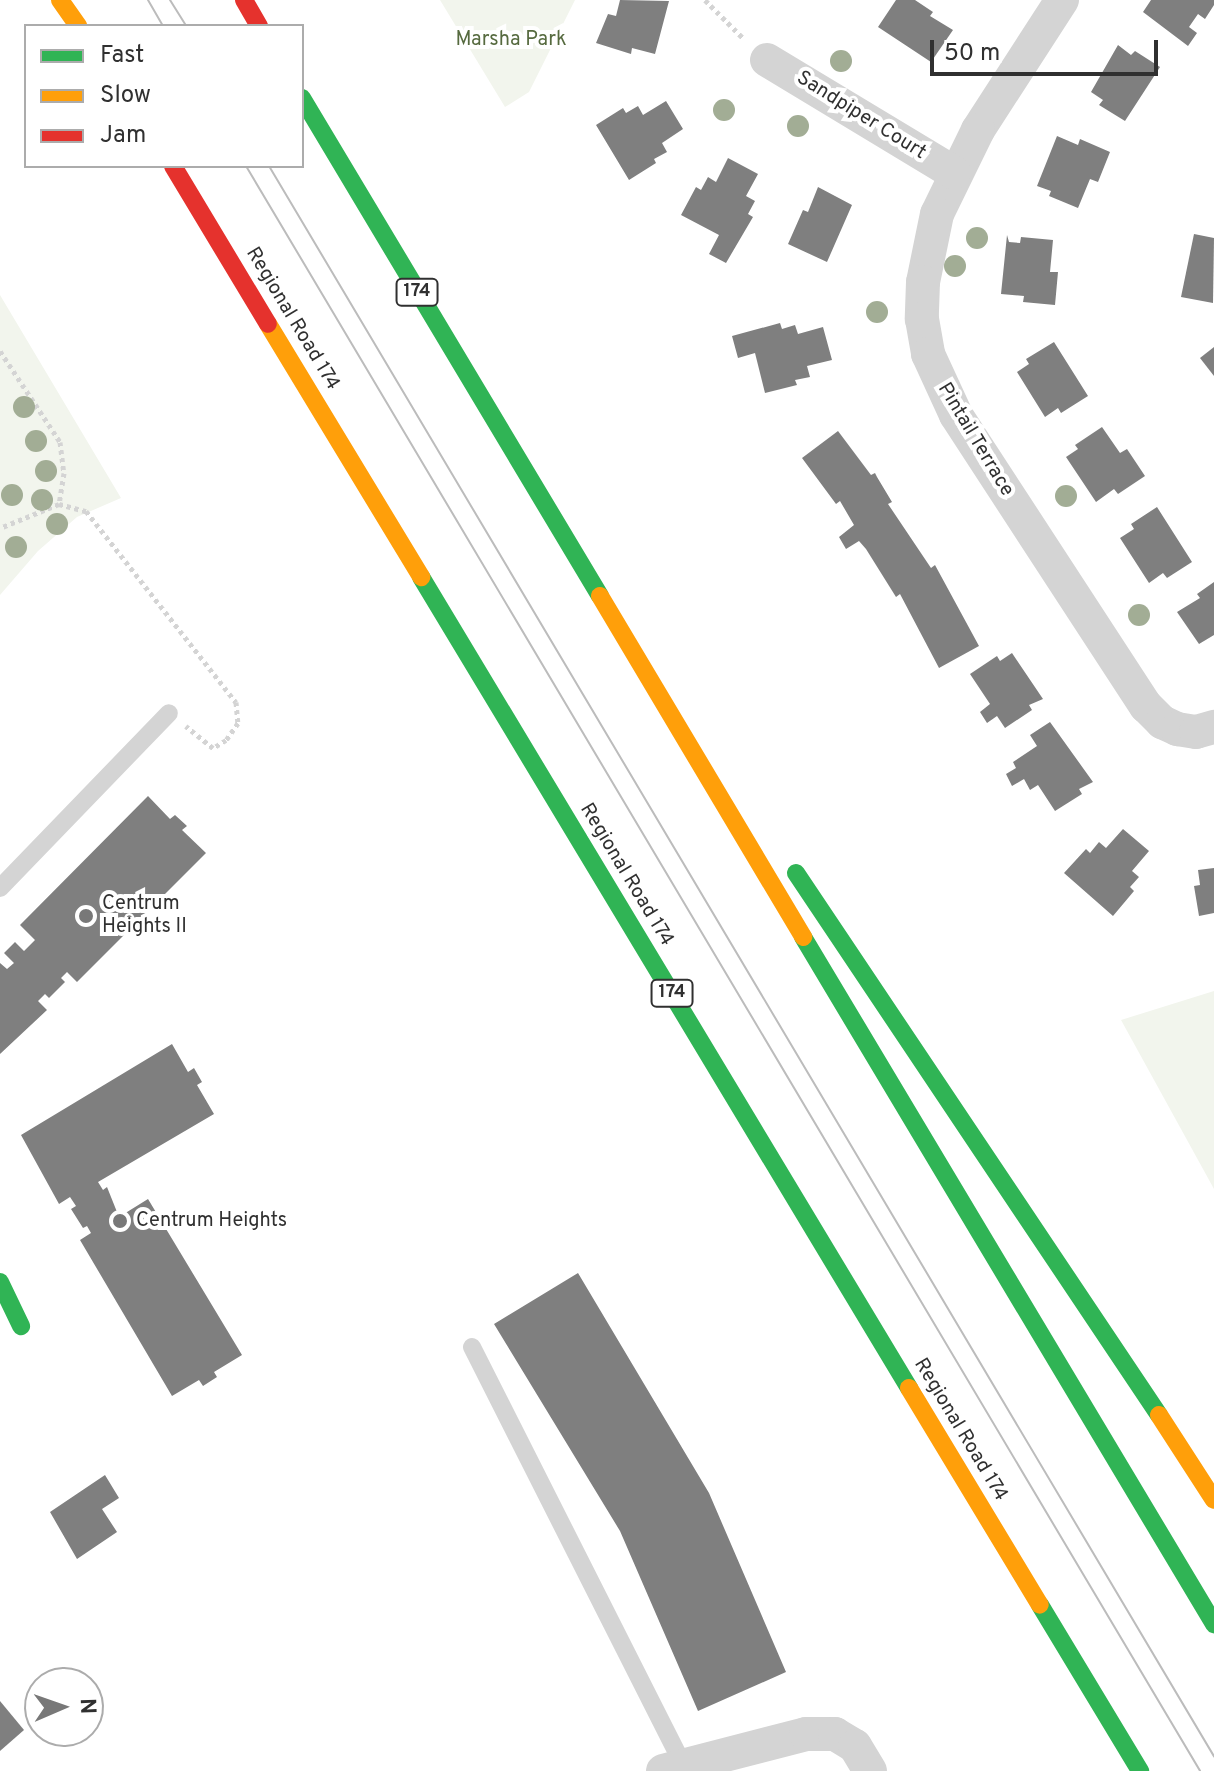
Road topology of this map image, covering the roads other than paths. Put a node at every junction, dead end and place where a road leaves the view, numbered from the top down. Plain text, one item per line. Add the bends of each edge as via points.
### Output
1 (60, 0) edge
2 (74, 0) edge
3 (244, 0) edge
4 (1062, 0) edge
5 (77, 24) edge
6 (89, 24) edge
7 (258, 24) edge
8 (767, 60) road end
9 (304, 101) edge
10 (173, 168) edge
11 (954, 173) junction
12 (531, 486) junction
13 (169, 713) road end
14 (1214, 727) edge
15 (728, 774) dead end
16 (782, 853) dead end
17 (0, 888) edge
18 (0, 1282) edge
19 (21, 1326) dead end
20 (472, 1347) dead end
21 (1214, 1500) edge
22 (1214, 1624) edge
23 (674, 1768) edge
24 (870, 1771) edge
25 (1140, 1771) edge

1 - 5 main road
2 - 6 main road
3 - 7 main road
4 - 11 street, Pintail Terrace
8 - 11 street, Sandpiper Court
9 - 12 main road, 174
10 - 25 main road, Regional Road 174 / 174
11 - 14 street, Pintail Terrace via 937,214 923,282 922,319 940,386 1146,706 1177,729 1196,732
12 - 15 main road
12 - 22 main road, 174
13 - 17 lane
16 - 21 main road
18 - 19 main road
20 - 23 lane
23 - 24 street via 806,1734 835,1734 855,1746

